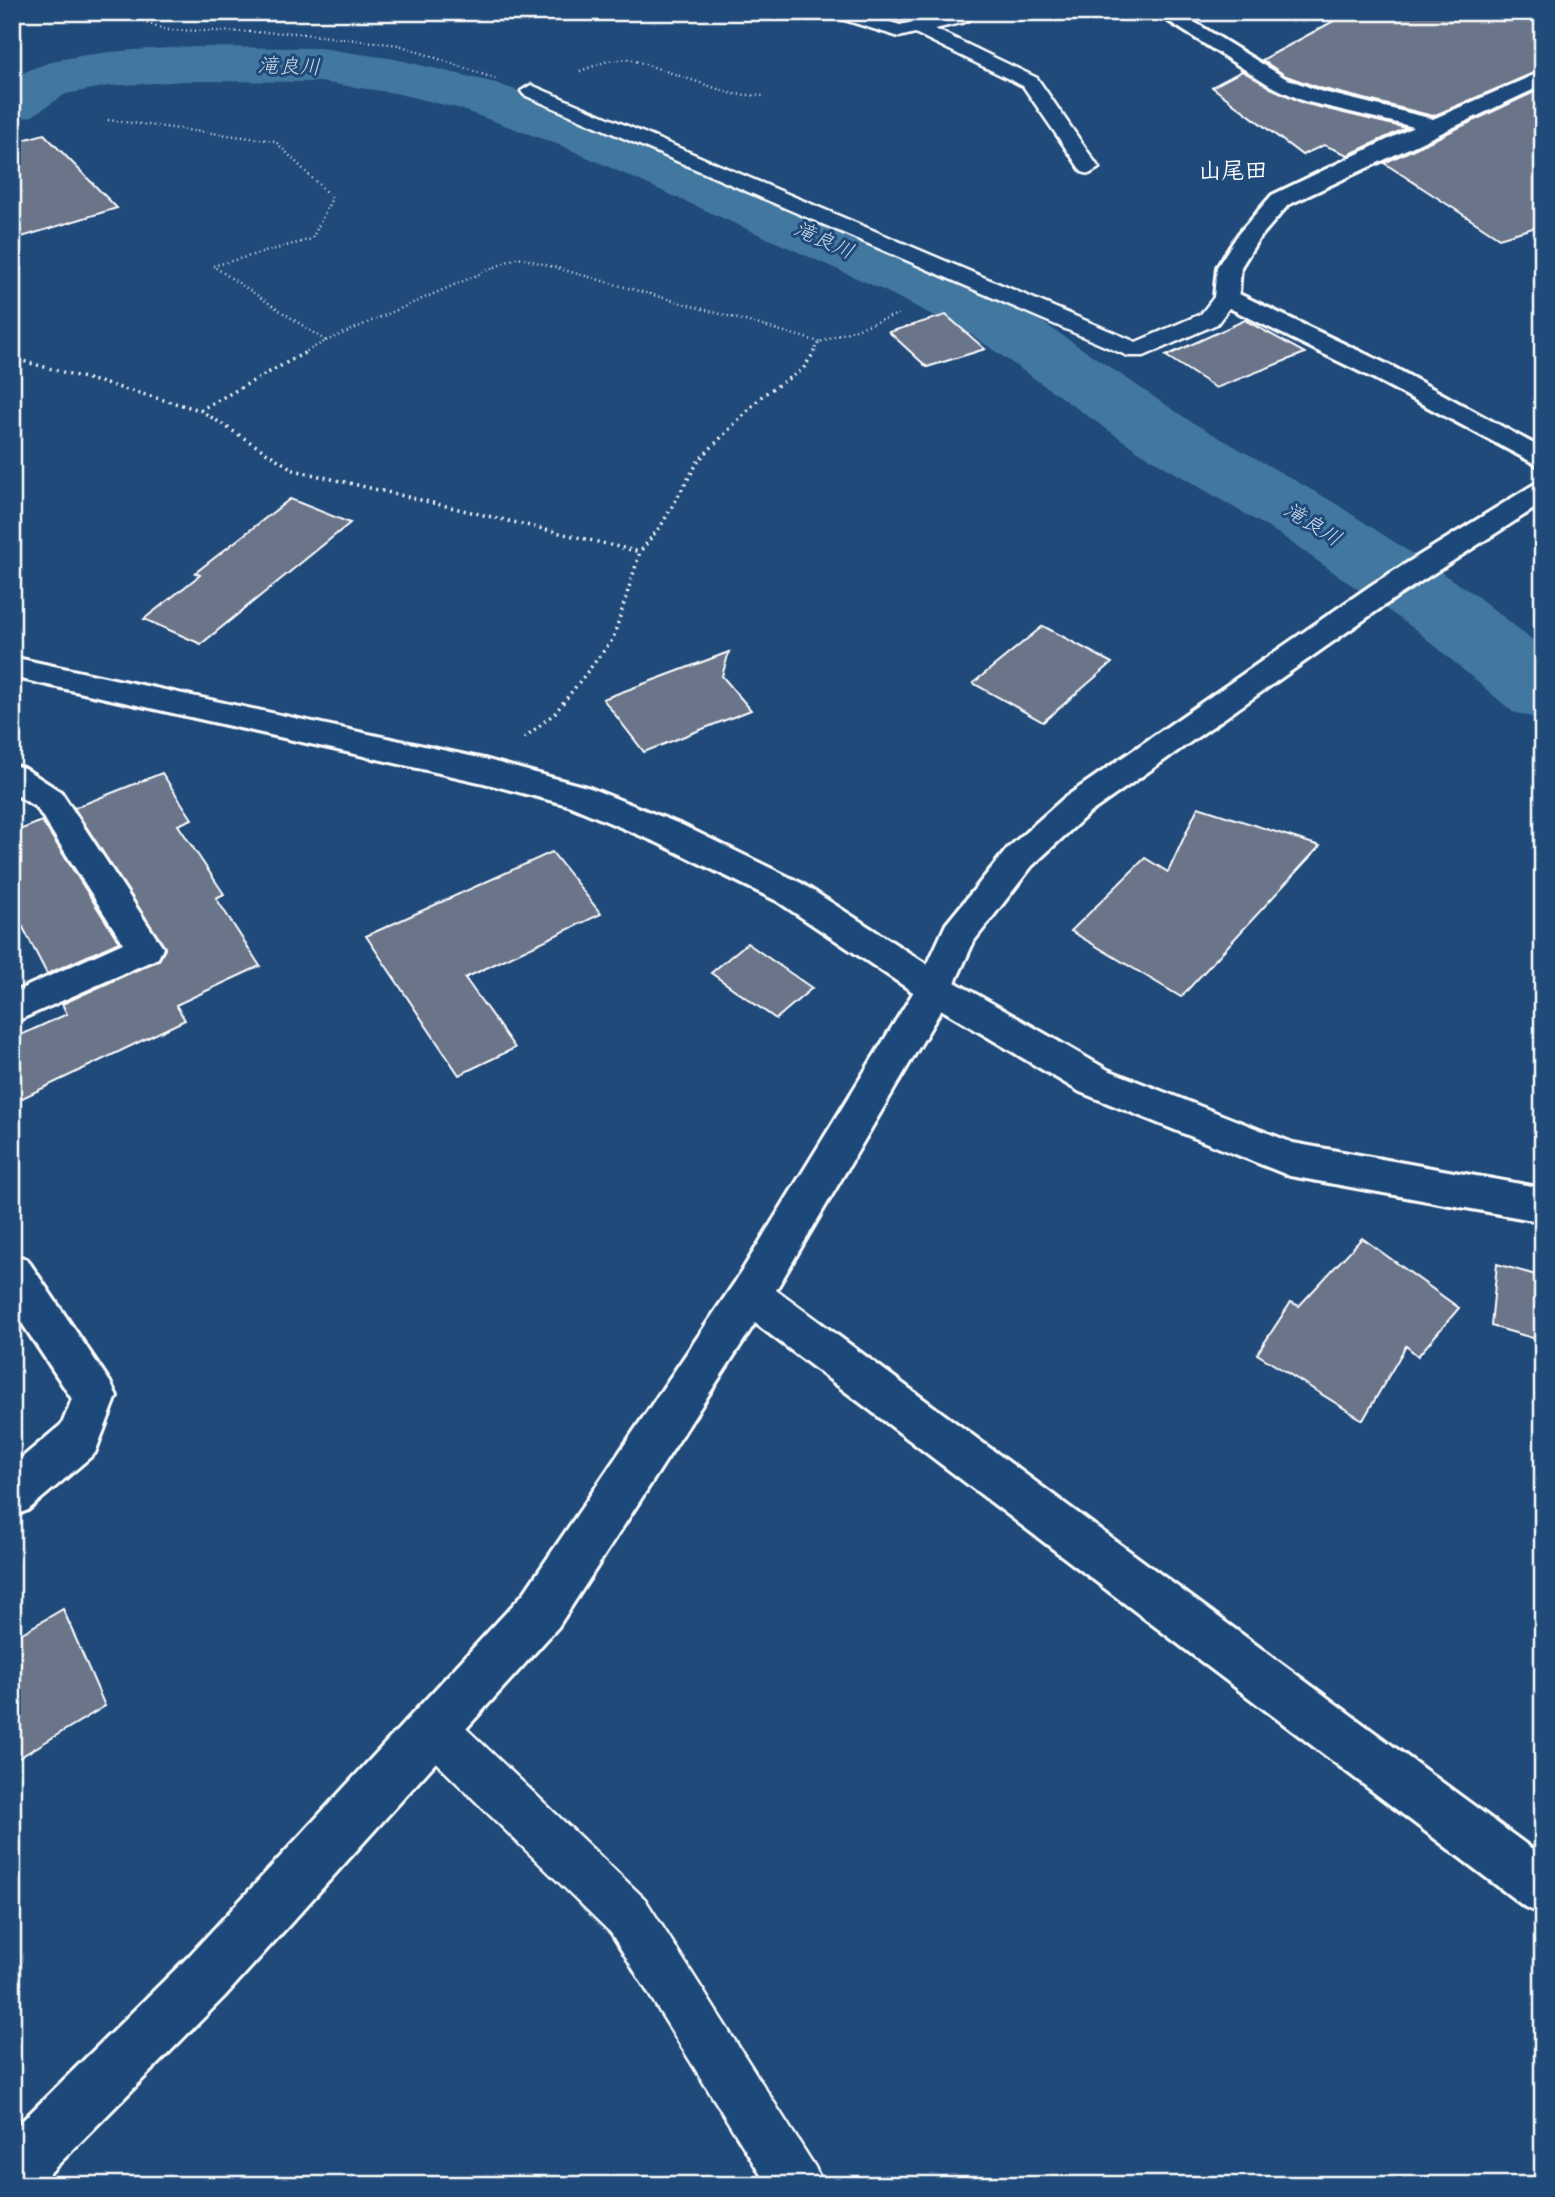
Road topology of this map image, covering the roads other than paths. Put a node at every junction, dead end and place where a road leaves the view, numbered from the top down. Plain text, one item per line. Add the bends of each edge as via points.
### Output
1 (838, 12) edge
2 (972, 12) edge
3 (1164, 12) edge
4 (917, 27) junction
5 (1543, 77) edge
6 (531, 90) road end
7 (1435, 126) junction
8 (1089, 168) dead end
9 (1226, 297) junction
10 (1543, 460) edge
11 (1543, 491) edge
12 (12, 667) edge
13 (12, 776) edge
14 (935, 988) junction
15 (12, 1009) edge
16 (1543, 1205) edge
17 (12, 1272) edge
18 (750, 1295) junction
19 (12, 1495) edge
20 (434, 1729) junction
21 (1543, 1889) edge
22 (12, 2171) edge
23 (797, 2185) edge

1 - 4 lane via 899,31
2 - 4 lane
3 - 7 street via 1278,82 1312,96
4 - 8 lane via 1030,82
5 - 7 street
6 - 9 lane via 1136,351 1209,319
7 - 9 street via 1280,200 1230,267
9 - 10 street via 1397,379
11 - 14 street via 1384,591 1076,806 1020,857 960,933
12 - 14 street via 578,796 670,834 789,892
13 - 15 street via 49,800 145,948
14 - 16 street via 1094,1081 1290,1159
14 - 18 street
17 - 19 street via 95,1396 79,1438
18 - 20 street via 541,1610
18 - 21 street
20 - 22 street via 206,1977
20 - 23 lane via 628,1916

